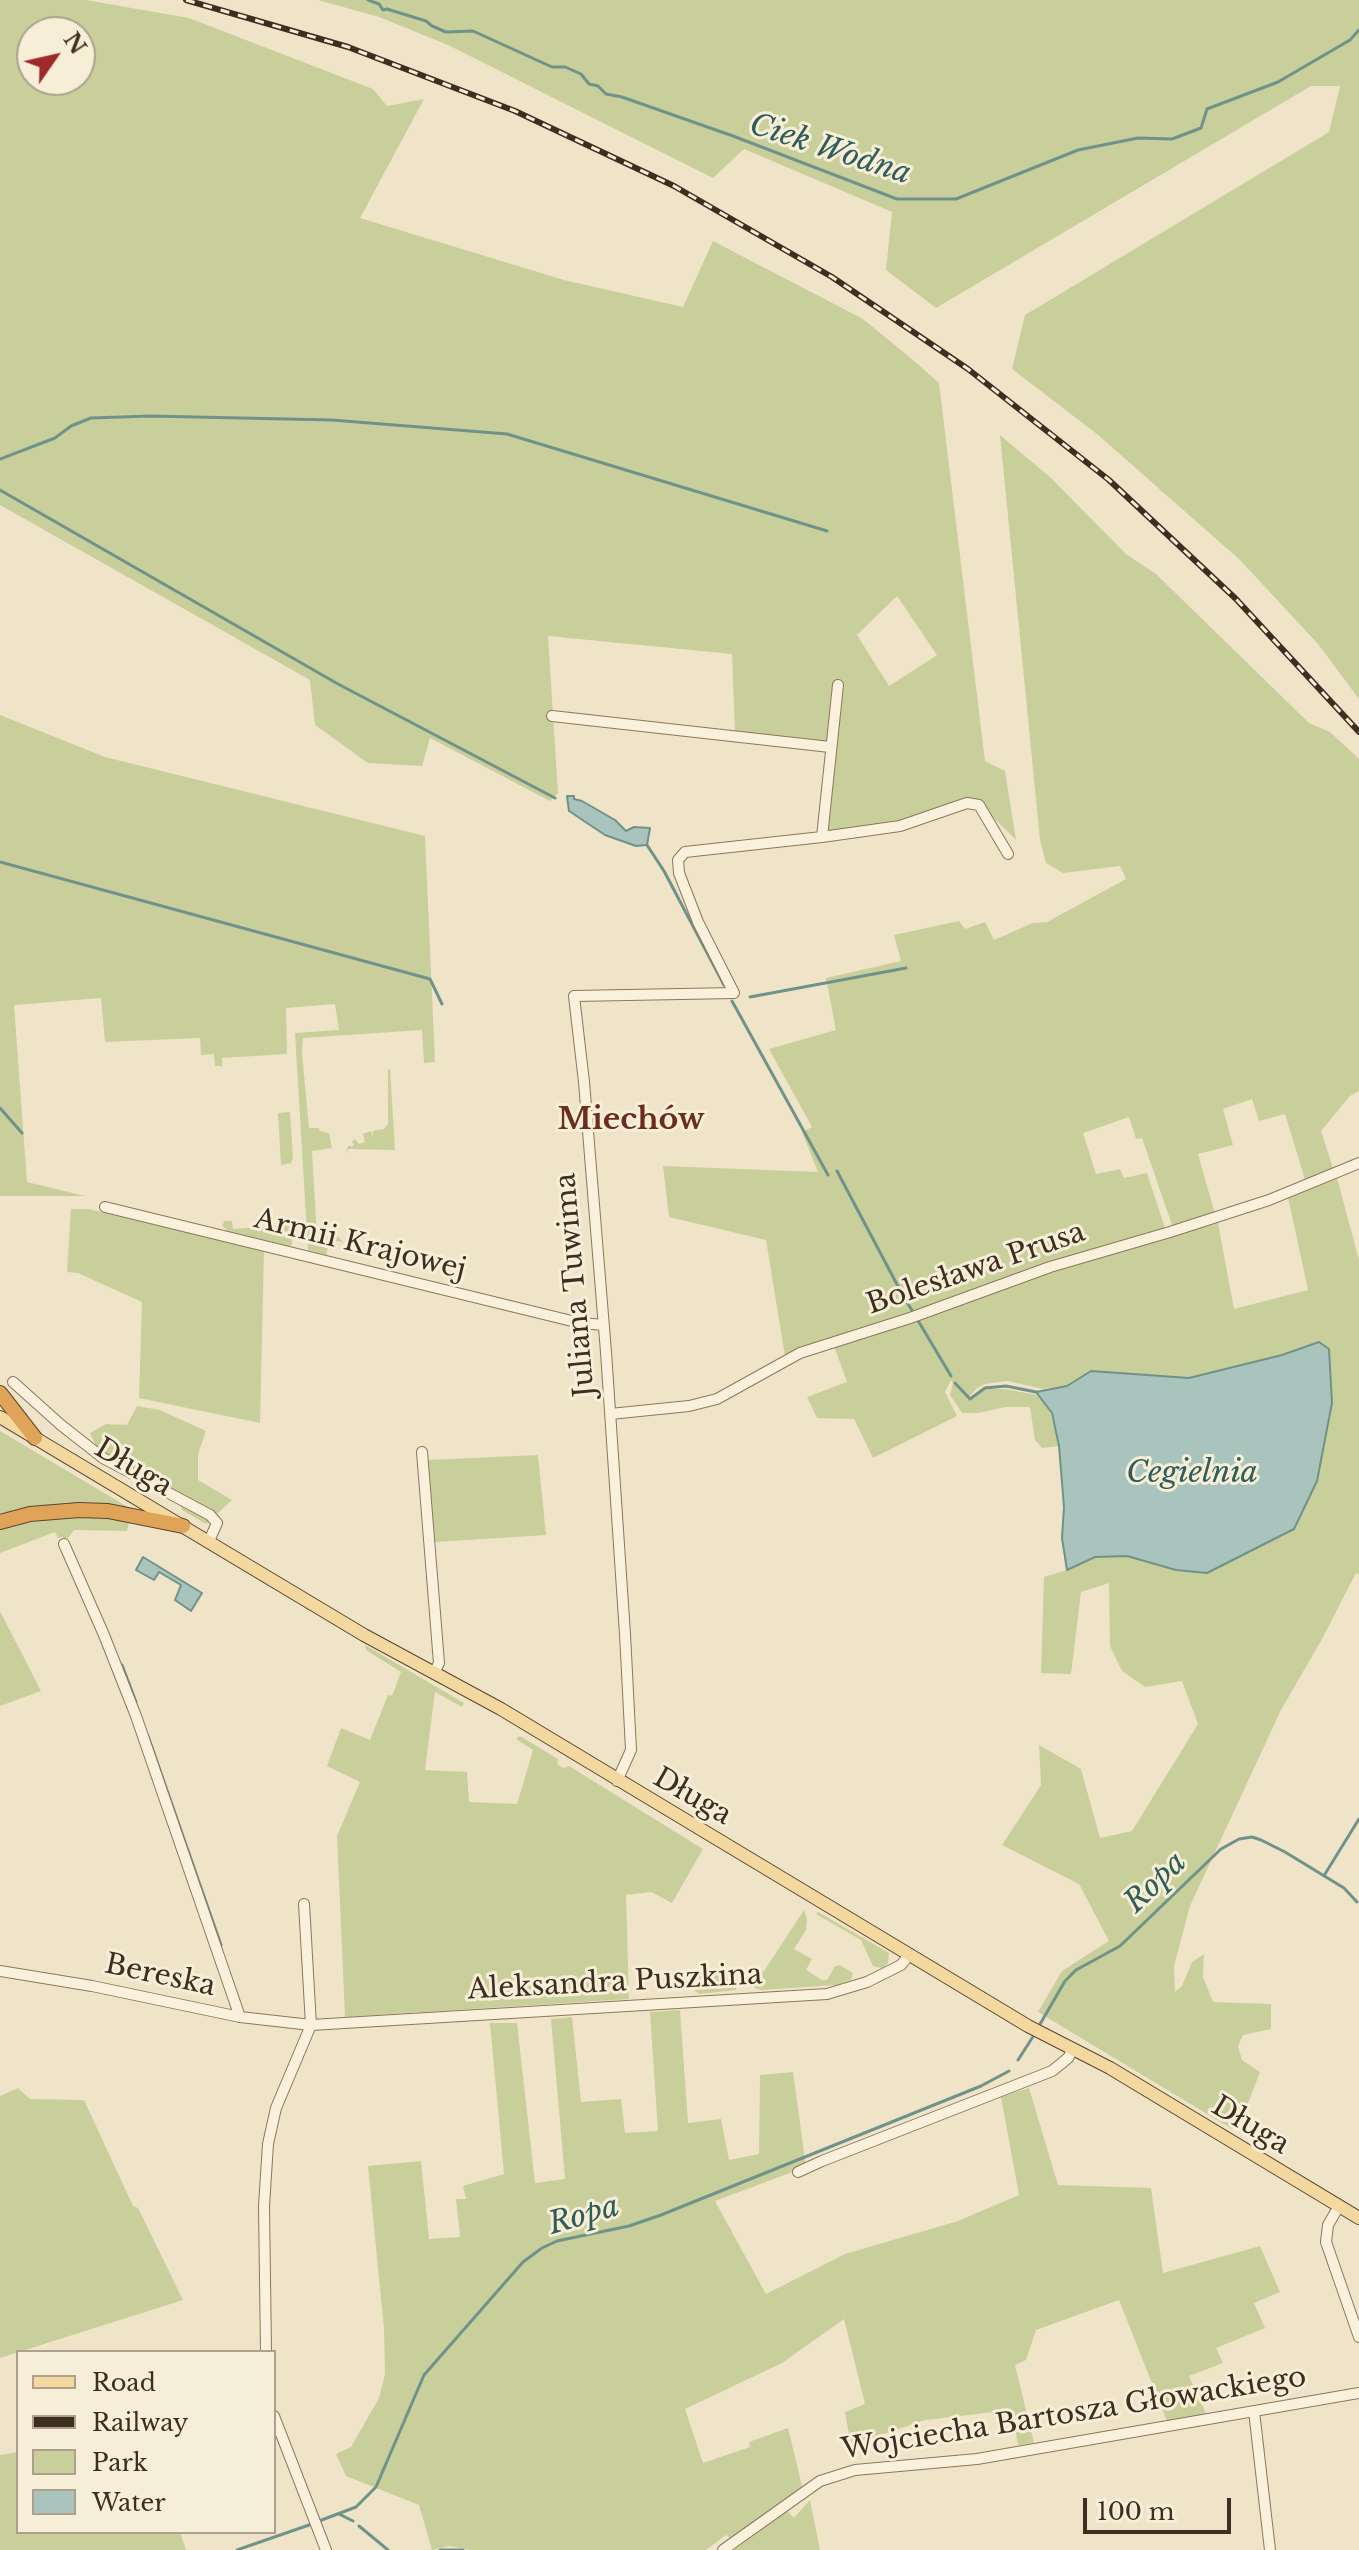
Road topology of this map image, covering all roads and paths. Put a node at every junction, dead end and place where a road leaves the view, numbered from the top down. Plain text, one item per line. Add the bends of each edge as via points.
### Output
1 (838, 685) dead end
2 (552, 716) dead end
3 (830, 747) junction
4 (822, 837) junction
5 (1008, 854) dead end
6 (1359, 1163) edge
7 (105, 1207) dead end
8 (604, 1325) junction
9 (13, 1382) dead end
10 (0, 1393) edge
11 (610, 1414) junction
12 (0, 1417) edge
13 (35, 1438) junction
14 (422, 1452) dead end
15 (0, 1522) edge
16 (183, 1526) junction
17 (209, 1541) junction
18 (64, 1544) dead end
19 (434, 1673) junction
20 (617, 1781) junction
21 (304, 1904) dead end
22 (910, 1954) junction
23 (0, 1971) edge
24 (240, 2017) junction
25 (311, 2025) junction
26 (1073, 2049) junction
27 (798, 2172) dead end
28 (1339, 2206) junction
29 (1359, 2218) edge
30 (1359, 2337) edge
31 (266, 2350) edge
32 (1359, 2393) edge
33 (1254, 2411) junction
34 (276, 2421) edge
35 (326, 2550) edge
36 (724, 2550) edge
37 (1270, 2550) edge

1 - 3 street
2 - 3 street
3 - 4 street
4 - 5 street, Juliana Tuwima via 900,826 967,803 979,805
4 - 8 street, Juliana Tuwima via 685,852 678,860 698,922 734,993 574,996
6 - 11 street, Bolesława Prusa via 1269,1200 1050,1267 800,1353 717,1399
7 - 8 street, Armii Krajowej via 540,1314
8 - 11 street, Juliana Tuwima
9 - 17 street via 103,1458 210,1515 217,1523
10 - 13 highway
11 - 20 street, Juliana Tuwima via 630,1737 629,1758
12 - 13 main road, Długa
13 - 16 main road, Długa
14 - 19 street via 439,1663
15 - 16 highway via 79,1510
16 - 17 main road, Długa
17 - 19 main road, Długa
18 - 24 street via 136,1716
19 - 20 main road, Długa
20 - 22 main road, Długa
21 - 25 street
22 - 25 street, Aleksandra Puszkina via 901,1965 867,1982 827,1994
22 - 26 main road, Długa
23 - 24 street, Bereska
24 - 25 street, Bereska
25 - 31 street via 276,2108 268,2144
26 - 27 street via 1052,2071
26 - 28 main road, Długa
28 - 29 main road, Długa
28 - 30 street via 1326,2242
32 - 33 street, Wojciecha Bartosza Głowackiego
33 - 36 street, Wojciecha Bartosza Głowackiego via 977,2459 855,2470 820,2481
33 - 37 street
34 - 35 street

